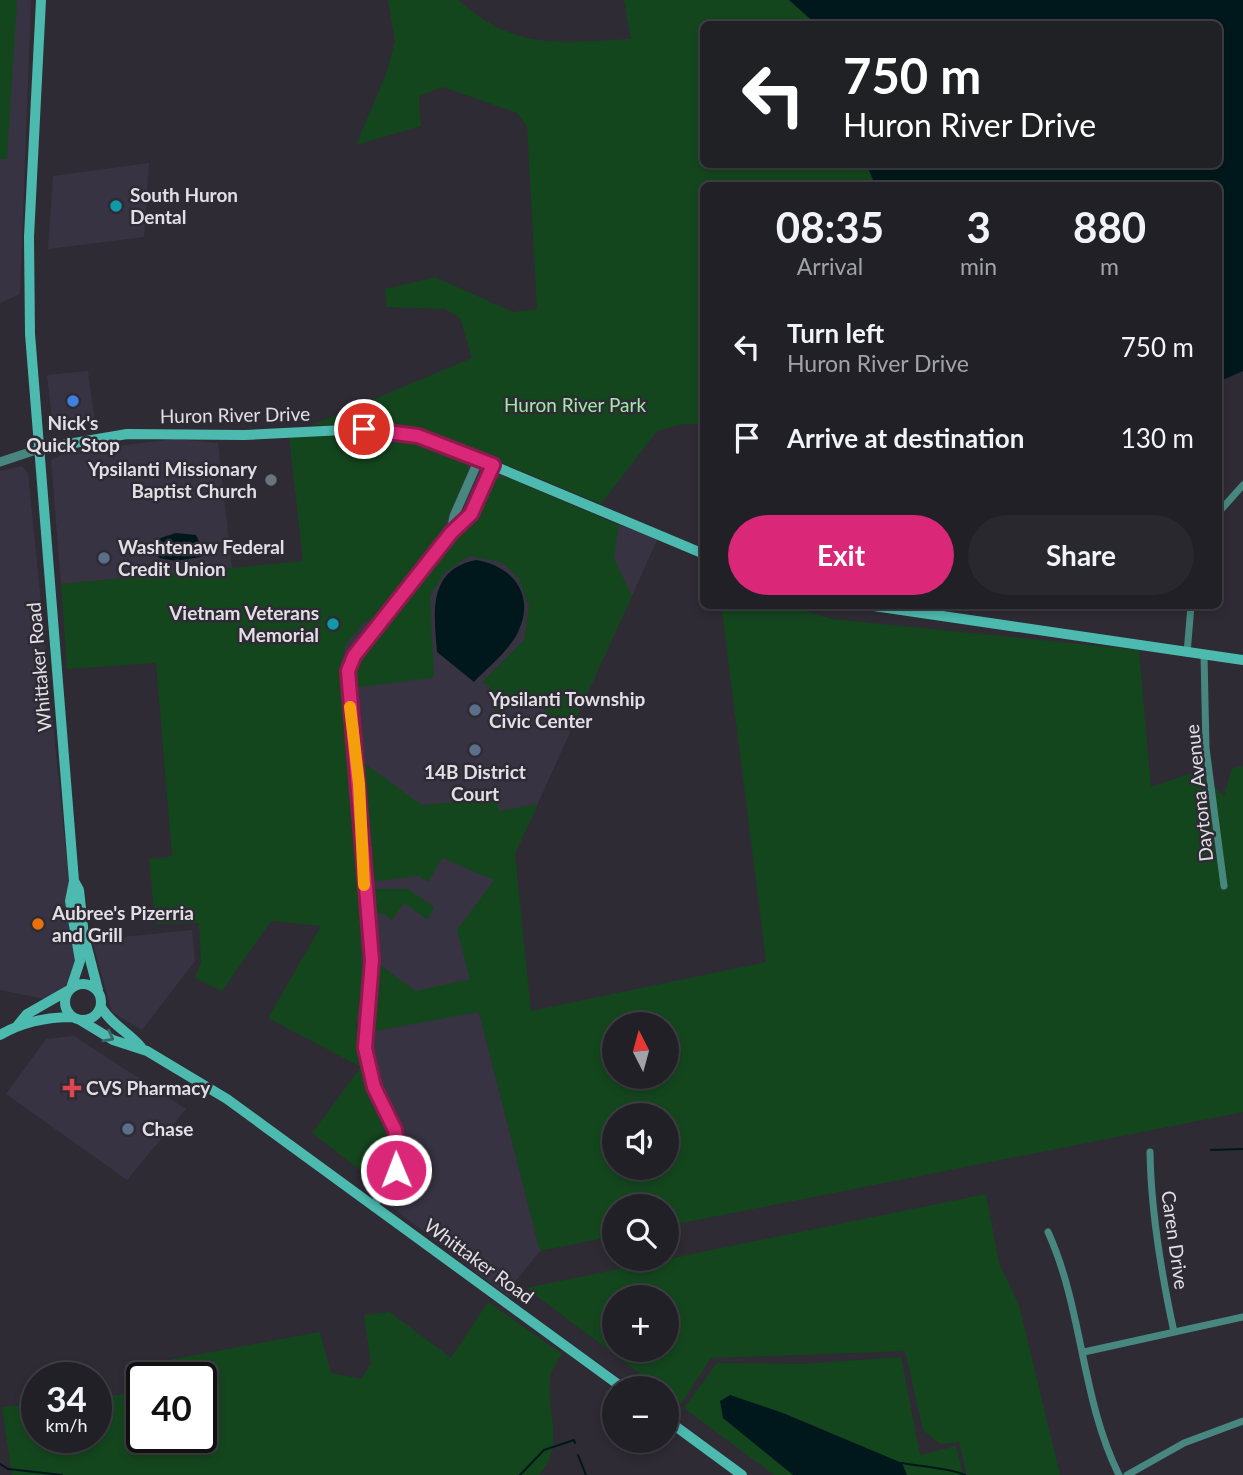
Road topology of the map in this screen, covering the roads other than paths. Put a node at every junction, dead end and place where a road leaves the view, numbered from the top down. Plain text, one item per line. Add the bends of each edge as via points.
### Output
1 (40, 0) edge
2 (39, 449) junction
3 (479, 459) junction
4 (0, 462) edge
5 (493, 465) junction
6 (1243, 485) edge
7 (1222, 509) edge
8 (451, 533) junction
9 (700, 552) edge
10 (894, 609) edge
11 (1191, 609) edge
12 (1187, 653) junction
13 (1204, 655) junction
14 (1243, 660) edge
15 (74, 881) junction
16 (1224, 886) dead end
17 (70, 989) junction
18 (98, 990) junction
19 (101, 1007) junction
20 (77, 1018) junction
21 (18, 1025) junction
22 (0, 1035) edge
23 (141, 1047) junction
24 (1150, 1152) dead end
25 (373, 1206) junction
26 (1048, 1231) dead end
27 (1243, 1317) edge
28 (1174, 1332) junction
29 (1084, 1352) junction
30 (607, 1376) edge
31 (1243, 1421) edge
32 (679, 1429) edge
33 (742, 1475) edge
34 (1119, 1475) edge
35 (1127, 1475) edge

1 - 2 main road, Whittaker Road via 29,273
2 - 3 main road, Huron River Drive via 127,434 364,429 418,436
2 - 4 street
2 - 15 main road, Whittaker Road
3 - 5 main road, Huron River Drive
3 - 8 street
5 - 8 street via 471,514
5 - 9 main road, Huron River Drive
6 - 7 street
8 - 25 street via 354,656 348,671 372,960 365,1048 374,1087 395,1130 399,1160 393,1178
10 - 12 main road
11 - 12 street
12 - 13 main road
13 - 14 main road
13 - 16 street, Daytona Avenue via 1206,747
15 - 17 main road, Whittaker Road via 70,901 79,961
15 - 18 main road, Whittaker Road
17 - 18 main road via 90,984
17 - 20 main road via 65,1004
17 - 21 main road via 27,1014
18 - 19 main road
19 - 20 main road via 95,1015
19 - 23 main road, Whittaker Road via 109,1020
20 - 21 main road via 51,1017
20 -> 23 main road, Whittaker Road via 113,1040
21 - 22 main road
23 - 25 main road, Whittaker Road via 227,1099
24 - 28 street, Caren Drive via 1157,1252
25 - 30 main road, Whittaker Road
26 - 29 street via 1063,1265
27 - 28 street
28 - 29 street
29 - 34 street via 1103,1440
31 - 35 street via 1184,1443
32 - 33 main road

